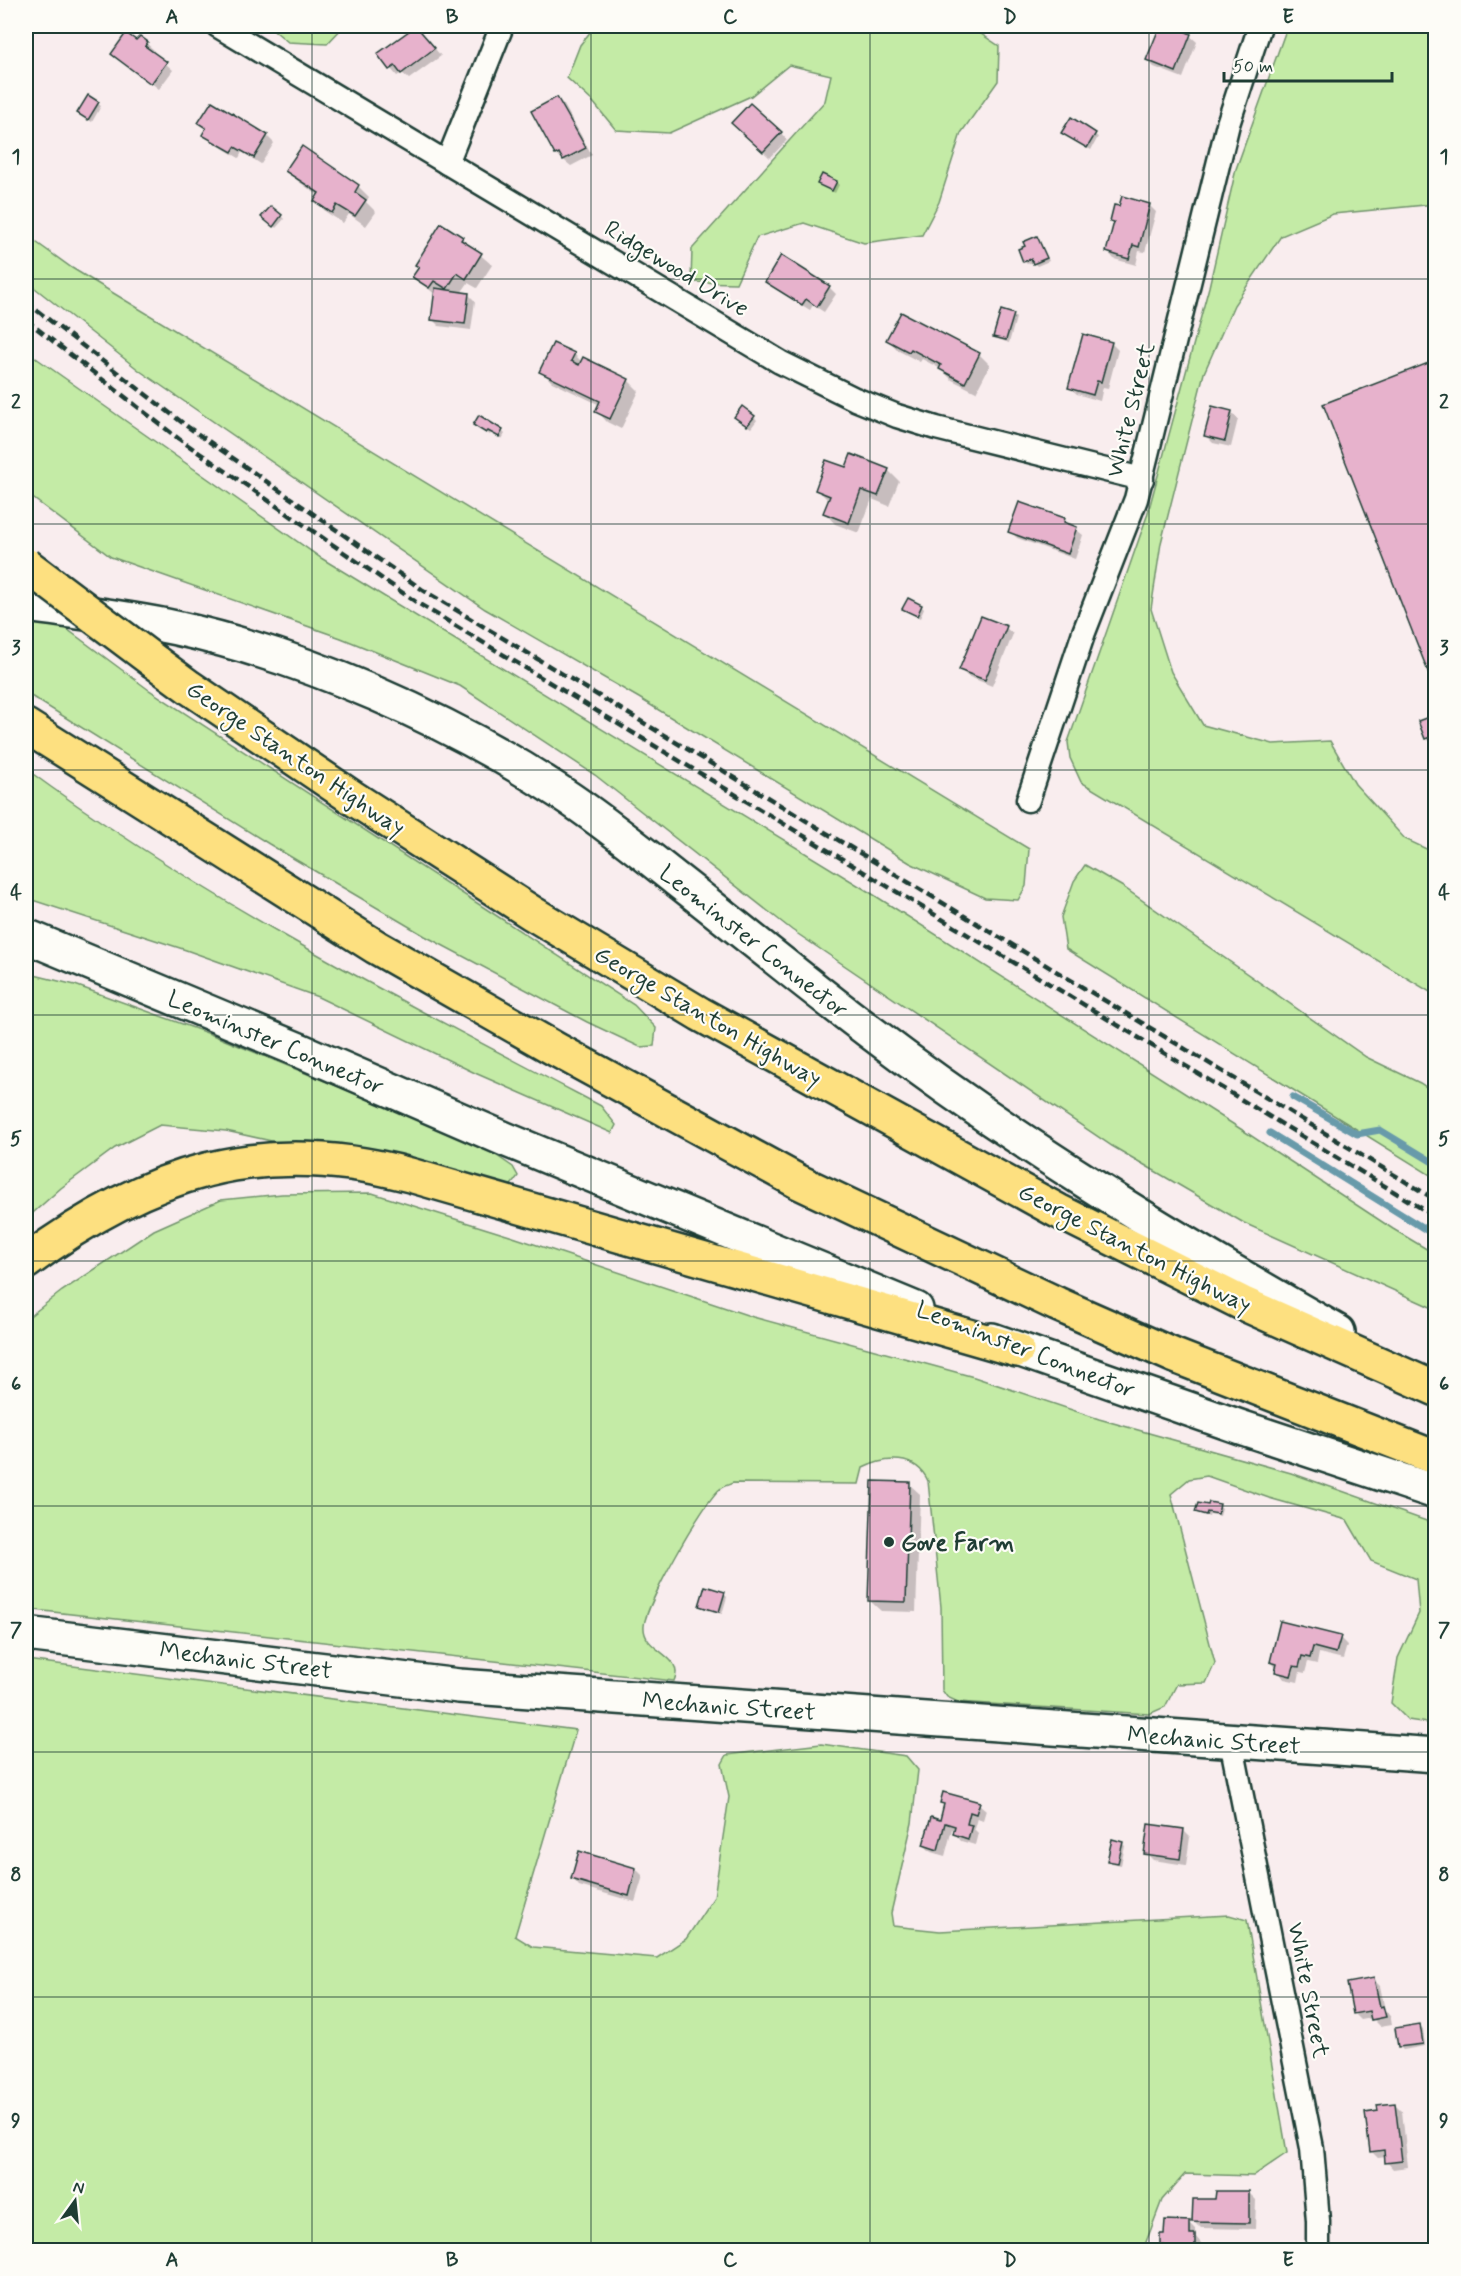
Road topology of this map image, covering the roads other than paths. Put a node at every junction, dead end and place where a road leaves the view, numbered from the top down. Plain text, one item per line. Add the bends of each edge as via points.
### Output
1 (218, 26) edge
2 (502, 26) edge
3 (1260, 26) edge
4 (447, 163) junction
5 (1142, 479) junction
6 (26, 565) edge
7 (26, 605) edge
8 (26, 726) edge
9 (1028, 800) dead end
10 (26, 936) edge
11 (26, 1262) edge
12 (1017, 1350) junction
13 (1436, 1388) edge
14 (1436, 1458) edge
15 (1436, 1492) edge
16 (26, 1634) edge
17 (1231, 1741) junction
18 (1436, 1755) edge
19 (1318, 2250) edge

1 - 4 street, Ridgewood Drive
2 - 4 street
3 - 5 street, White Street via 1224,135
4 - 5 street, Ridgewood Drive via 780,362 855,399 936,428
5 - 9 street, White Street via 1084,632
6 - 13 highway, George Stanton Highway, bridge via 189,687 353,798 531,913 700,1014 1058,1211 1242,1303
7 - 13 main road, Leominster Connector via 127,618 233,642 381,695 495,753 621,836 870,1032 1014,1134 1221,1266
8 - 14 highway via 376,947 799,1182 1175,1356
10 - 12 main road, Leominster Connector
11 - 12 highway via 104,1210 181,1176 264,1160 334,1160 410,1175
12 - 15 main road, Leominster Connector
16 - 17 main road, Mechanic Street via 459,1686
17 - 18 main road, Mechanic Street
17 - 19 street, White Street via 1310,2138

